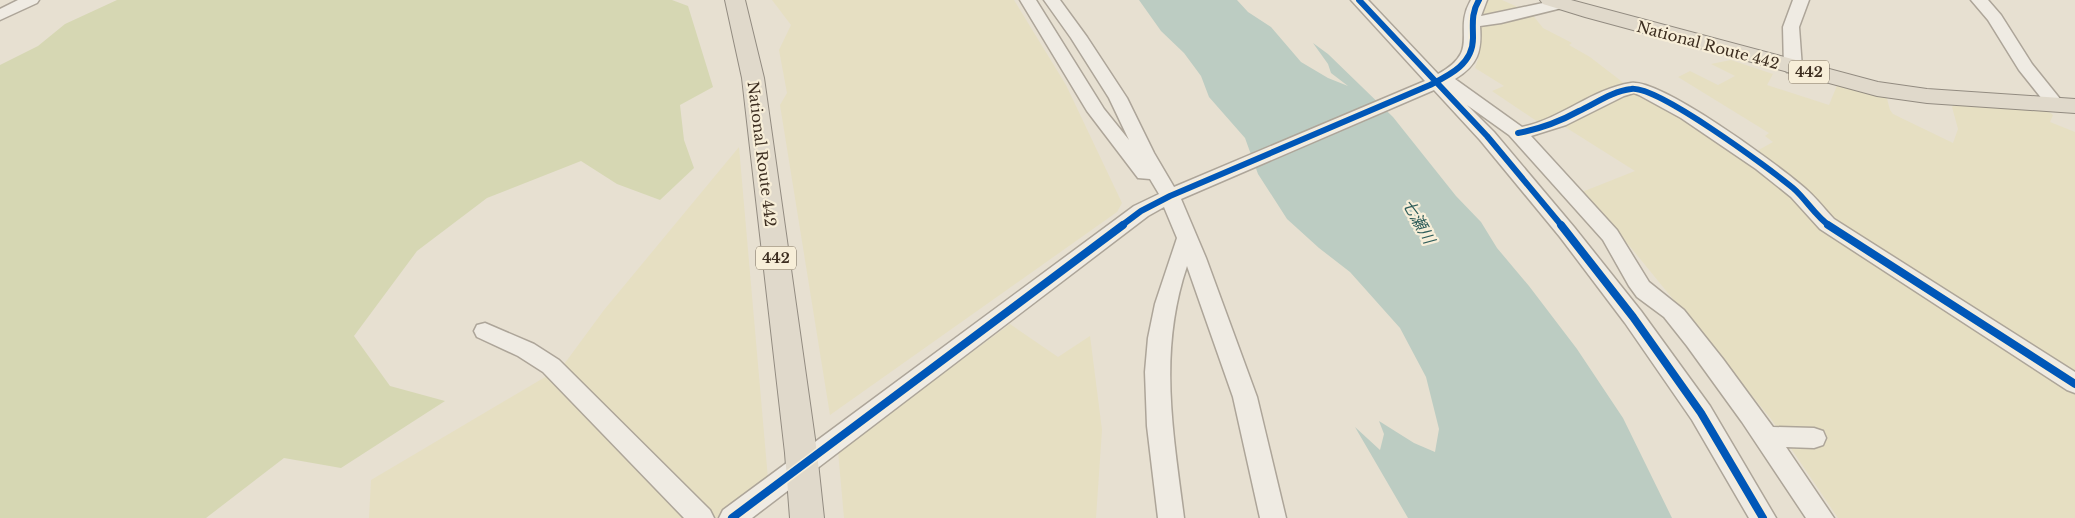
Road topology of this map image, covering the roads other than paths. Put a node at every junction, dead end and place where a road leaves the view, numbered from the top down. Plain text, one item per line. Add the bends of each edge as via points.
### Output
1 (31, 0) edge
2 (735, 0) edge
3 (1028, 0) edge
4 (1052, 0) edge
5 (1359, 0) edge
6 (1479, 0) edge
7 (1801, 0) edge
8 (1979, 0) edge
9 (1555, 2) edge
10 (0, 15) edge
11 (1472, 22) junction
12 (1793, 68) junction
13 (1436, 82) junction
14 (2066, 105) edge
15 (1518, 133) junction
16 (1178, 192) junction
17 (1187, 238) junction
18 (484, 331) dead end
19 (2075, 384) edge
20 (1766, 437) junction
21 (1814, 438) dead end
22 (802, 464) junction
23 (701, 518) edge
24 (732, 518) edge
25 (807, 518) edge
26 (1171, 518) edge
27 (1273, 518) edge
28 (1763, 518) edge
29 (1821, 518) edge

1 - 10 street
2 - 22 highway, National Route 442 / 442 via 753,78
3 - 16 street via 1096,111 1136,164 1155,185
4 - 16 street via 1118,98 1144,153
5 - 13 street
6 - 11 street
7 - 12 street via 1791,26
8 - 14 street via 2025,66
9 - 11 street via 1501,18
9 - 12 highway, National Route 442 / 442
11 - 13 street via 1473,45 1469,57 1460,68
12 - 14 highway, National Route 442 / 442 via 1888,91
13 - 15 street via 1502,120
13 - 16 street
13 - 28 street via 1487,136 1633,317 1710,428
15 - 19 street via 1554,123 1629,89 1636,87 1651,93 1703,124 1781,178 1804,197 1828,224
15 - 20 street via 1618,245 1631,274 1645,291 1675,315
16 - 17 street
16 - 22 street via 1123,222
17 - 26 street via 1173,272 1158,356 1158,397
17 - 27 street via 1246,397
18 - 23 street via 526,350 551,366
20 - 21 street
20 - 29 street
22 - 24 street
22 - 25 highway, National Route 442 / 442

